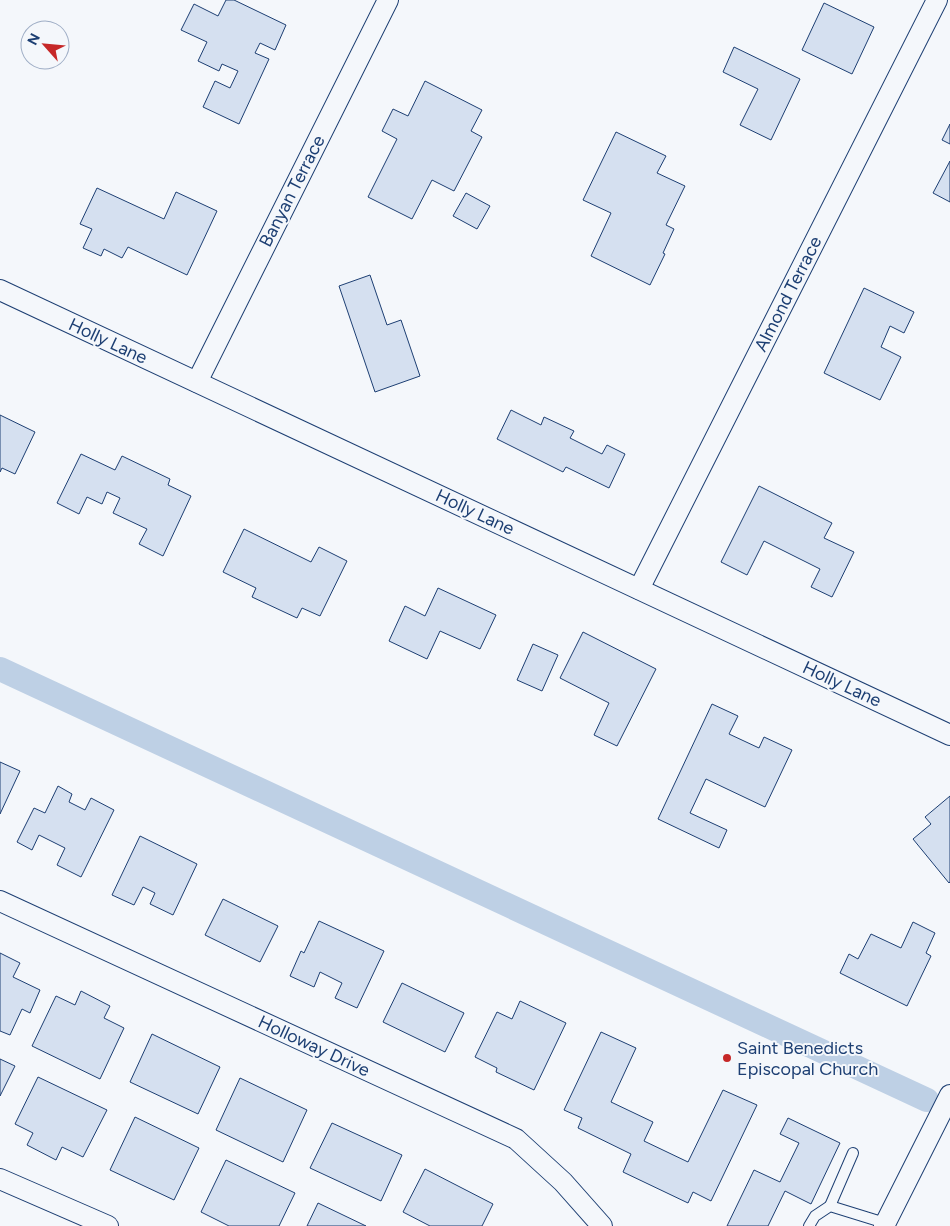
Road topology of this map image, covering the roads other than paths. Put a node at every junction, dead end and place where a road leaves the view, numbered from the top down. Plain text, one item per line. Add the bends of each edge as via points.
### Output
1 (388, 0) edge
2 (938, 0) edge
3 (0, 290) edge
4 (196, 382) junction
5 (639, 589) junction
6 (950, 735) edge
7 (0, 901) edge
8 (950, 1094) edge
9 (853, 1153) dead end
10 (0, 1179) edge
11 (830, 1206) junction
12 (885, 1224) edge
13 (108, 1226) edge
14 (602, 1226) edge
15 (809, 1226) edge

1 - 4 street, Banyan Terrace
2 - 5 street, Almond Terrace
3 - 4 street, Holly Lane
4 - 5 street, Holly Lane
5 - 6 street, Holly Lane
7 - 14 street, Holloway Drive via 516,1139 563,1182
8 - 12 street
9 - 11 lane
10 - 13 street
11 - 12 lane
11 - 15 lane via 815,1216

